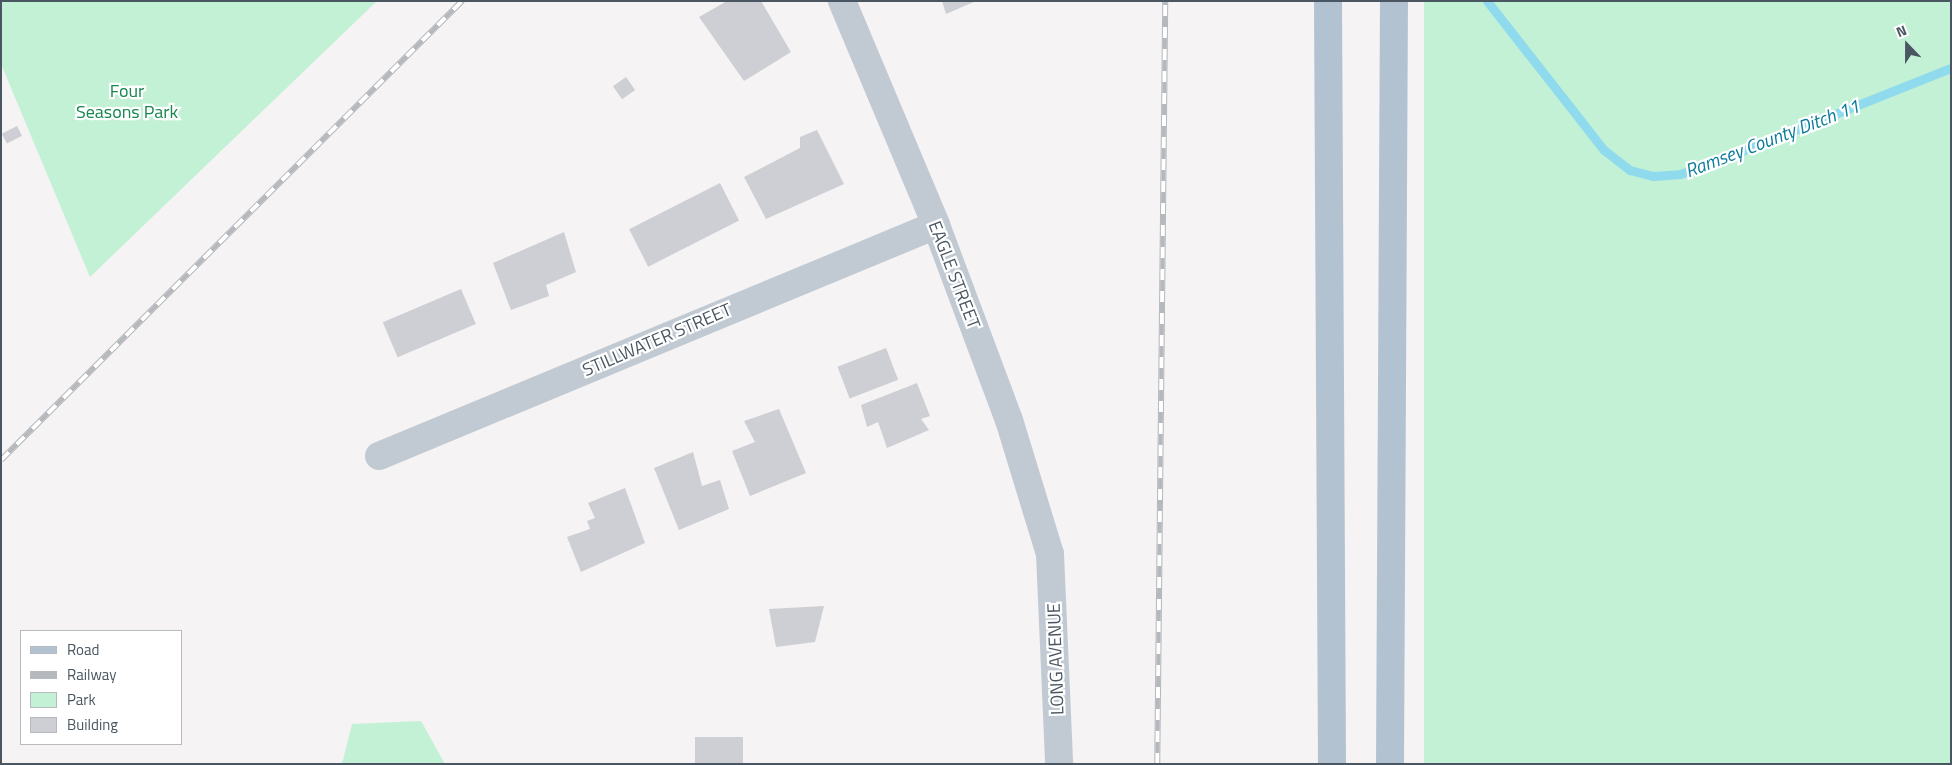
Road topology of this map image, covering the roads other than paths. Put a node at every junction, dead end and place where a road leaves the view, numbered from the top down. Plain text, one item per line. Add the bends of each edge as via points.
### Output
1 (842, 1) edge
2 (1328, 1) edge
3 (1394, 1) edge
4 (936, 225) junction
5 (378, 456) dead end
6 (1050, 554) joint
7 (1059, 764) edge
8 (1332, 764) edge
9 (1390, 764) edge

1 - 4 street, EAGLE STREET
2 - 8 main road via 1334,534
3 - 9 main road
4 - 5 street, STILLWATER STREET
4 - 6 street, EAGLE STREET via 1009,420
6 - 7 street, LONG AVENUE

